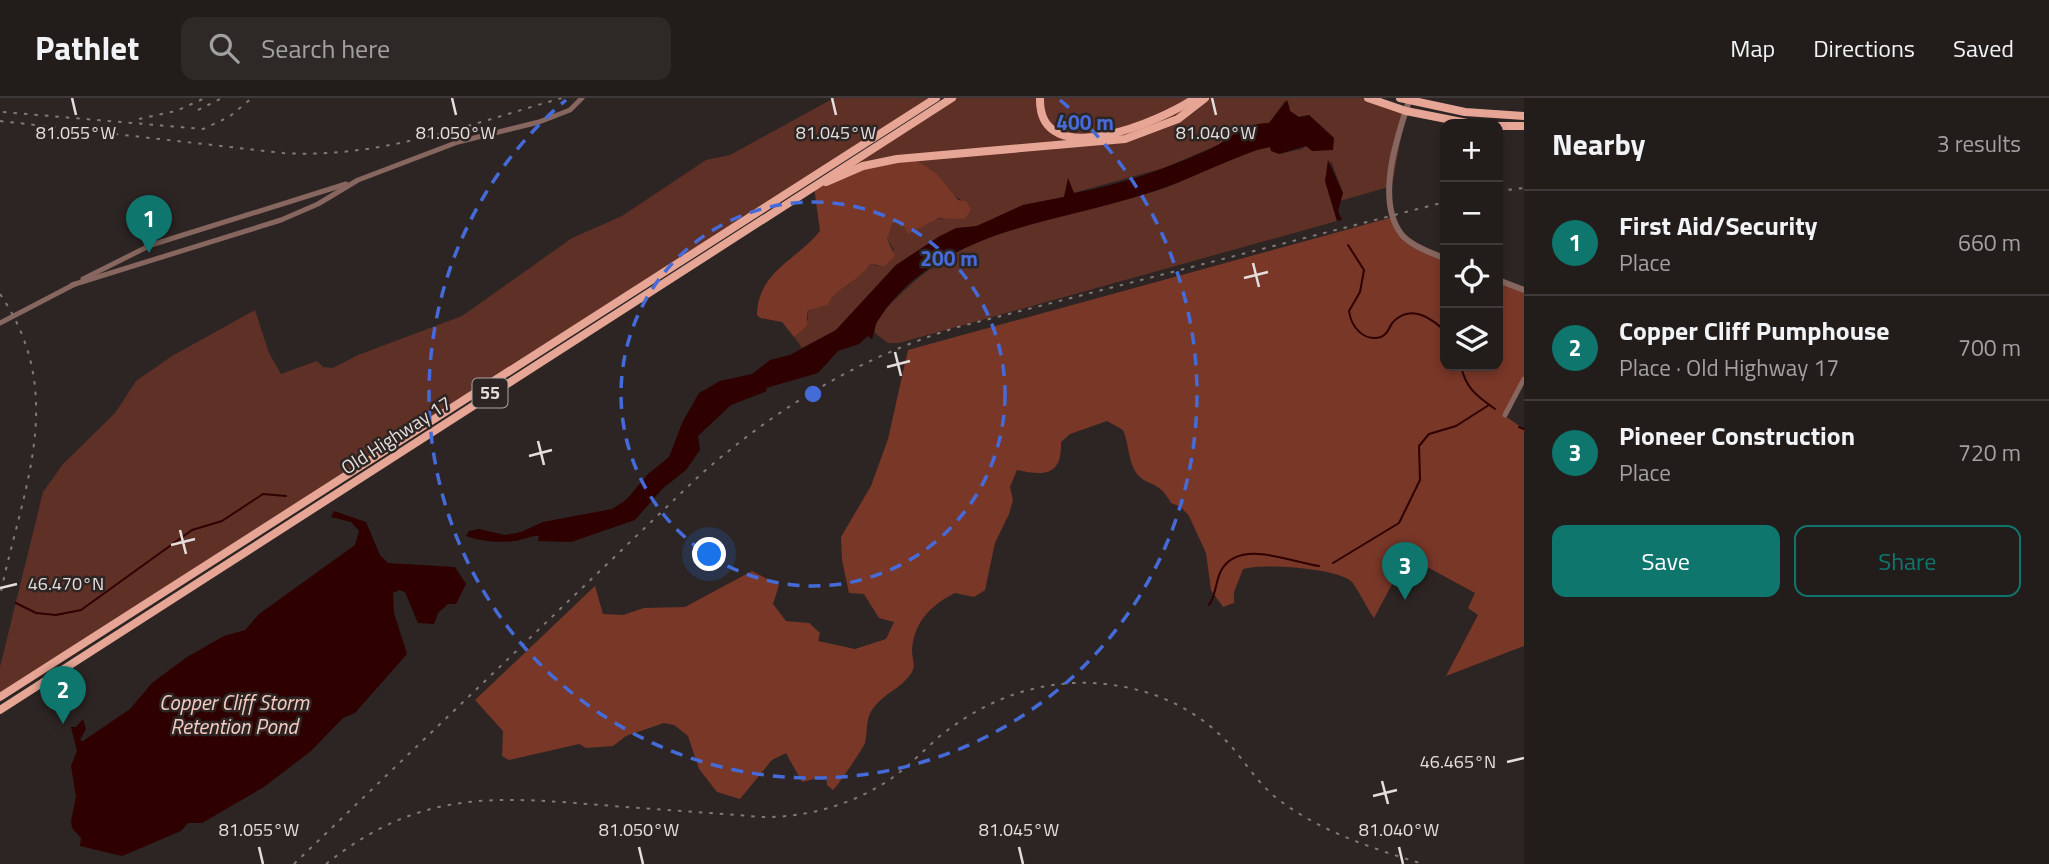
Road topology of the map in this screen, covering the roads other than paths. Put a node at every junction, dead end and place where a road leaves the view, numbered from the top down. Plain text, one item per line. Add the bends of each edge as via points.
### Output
1 (582, 98) edge
2 (936, 98) edge
3 (952, 98) edge
4 (1040, 98) edge
5 (1195, 98) edge
6 (1205, 98) edge
7 (1368, 98) edge
8 (1400, 98) edge
9 (1409, 101) junction
10 (1406, 111) junction
11 (1524, 116) edge
12 (1447, 119) edge
13 (1503, 126) edge
14 (1524, 126) edge
15 (359, 180) junction
16 (816, 185) junction
17 (1440, 257) edge
18 (1503, 282) edge
19 (72, 285) junction
20 (1524, 290) edge
21 (1, 323) edge
22 (1524, 379) edge
23 (1504, 415) dead end
24 (0, 697) edge
25 (0, 710) edge

1 - 15 street via 570,110 549,118 458,142
2 - 24 main road, Old Highway 17 / 55
3 - 16 main road, Old Highway 17 / 55
4 - 5 main road via 1050,127 1063,135 1081,137 1138,127
6 - 16 main road via 1178,119 1125,139 897,159 863,166
7 - 10 main road
8 - 9 main road
9 - 10 street
9 - 11 main road
10 - 12 main road
10 - 17 street via 1393,170 1393,220 1414,245
13 - 14 main road
15 - 19 street via 151,244
15 - 19 street via 281,220
16 - 25 main road, Old Highway 17 / 55
18 - 20 street
19 - 21 street
22 - 23 street

